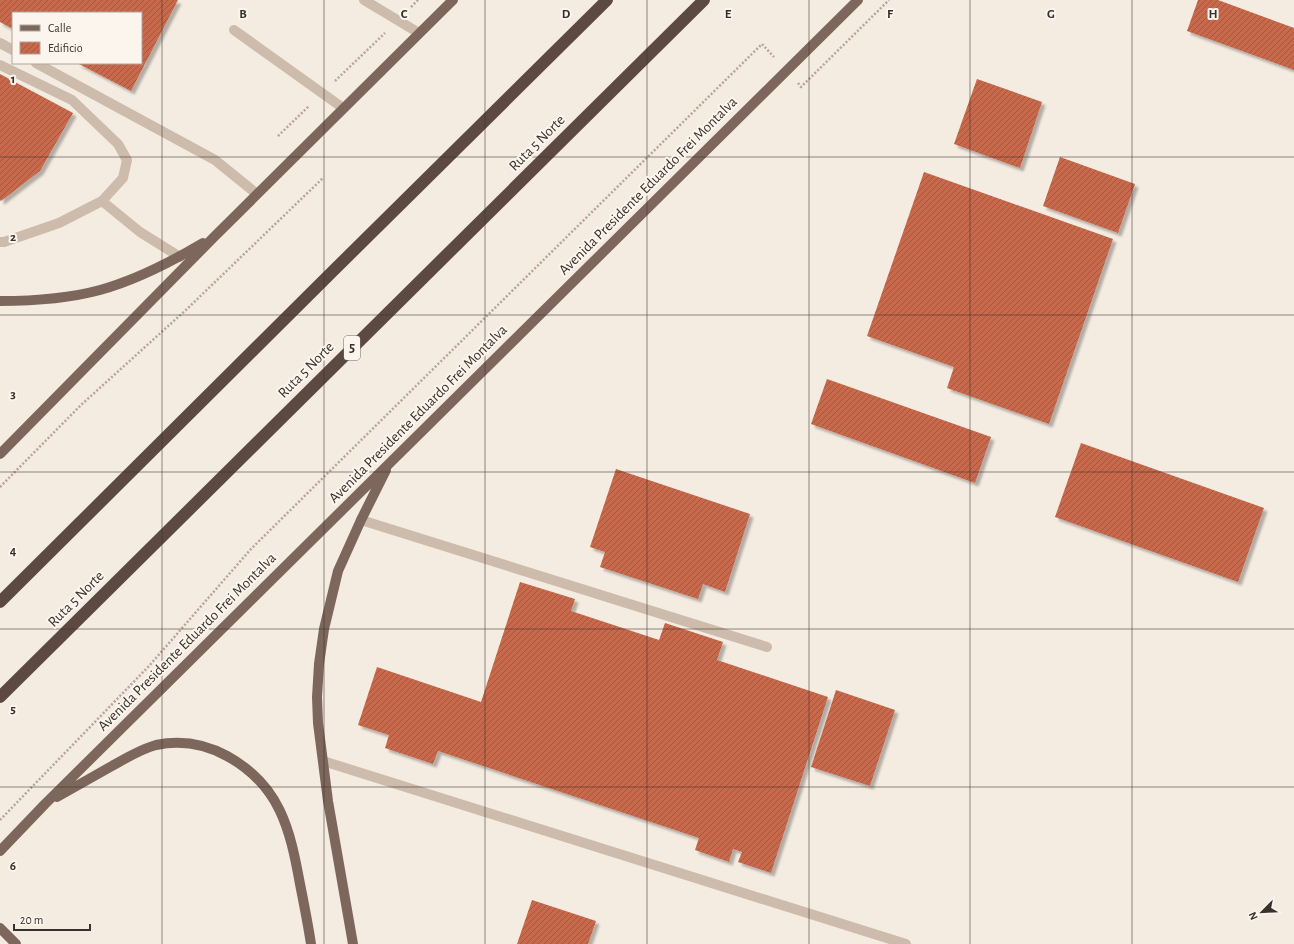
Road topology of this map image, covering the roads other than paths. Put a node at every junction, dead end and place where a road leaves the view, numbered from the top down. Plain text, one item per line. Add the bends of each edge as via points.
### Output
1 (364, 0) edge
2 (453, 0) edge
3 (607, 0) edge
4 (704, 0) edge
5 (858, 0) edge
6 (234, 30) dead end
7 (419, 33) junction
8 (0, 43) edge
9 (12, 49) edge
10 (38, 64) edge
11 (0, 65) edge
12 (343, 108) junction
13 (257, 194) junction
14 (102, 202) junction
15 (215, 236) junction
16 (0, 242) edge
17 (180, 257) junction
18 (0, 302) edge
19 (0, 454) edge
20 (390, 462) junction
21 (361, 520) junction
22 (0, 602) edge
23 (767, 647) dead end
24 (0, 697) edge
25 (323, 761) junction
26 (45, 804) junction
27 (0, 851) edge
28 (0, 928) edge
29 (879, 940) edge
30 (16, 944) edge
31 (311, 944) edge
32 (353, 944) edge
33 (906, 944) edge

1 - 7 lane
2 - 7 main road
3 - 22 highway
4 - 24 highway, Ruta 5 Norte / 5
5 - 20 main road, Avenida Presidente Eduardo Frei Montalva
6 - 12 lane
7 - 12 main road
8 - 9 lane
10 - 13 lane via 215,160
11 - 14 lane via 72,100 118,144 127,160 123,178
12 - 13 main road
13 - 15 main road
14 - 16 lane via 59,223
14 - 17 lane via 140,232
15 - 17 main road
15 - 19 main road
17 - 18 main road via 102,290 51,299
20 - 21 main road
20 - 26 main road, Avenida Presidente Eduardo Frei Montalva
21 - 23 lane
21 - 25 main road via 338,571 324,629 317,697
25 - 29 lane
25 - 32 main road
26 - 27 main road, Avenida Presidente Eduardo Frei Montalva
26 - 31 main road via 133,754 156,746 175,743 197,744 218,751 250,771 276,802 294,850
28 - 30 main road
29 - 33 lane

